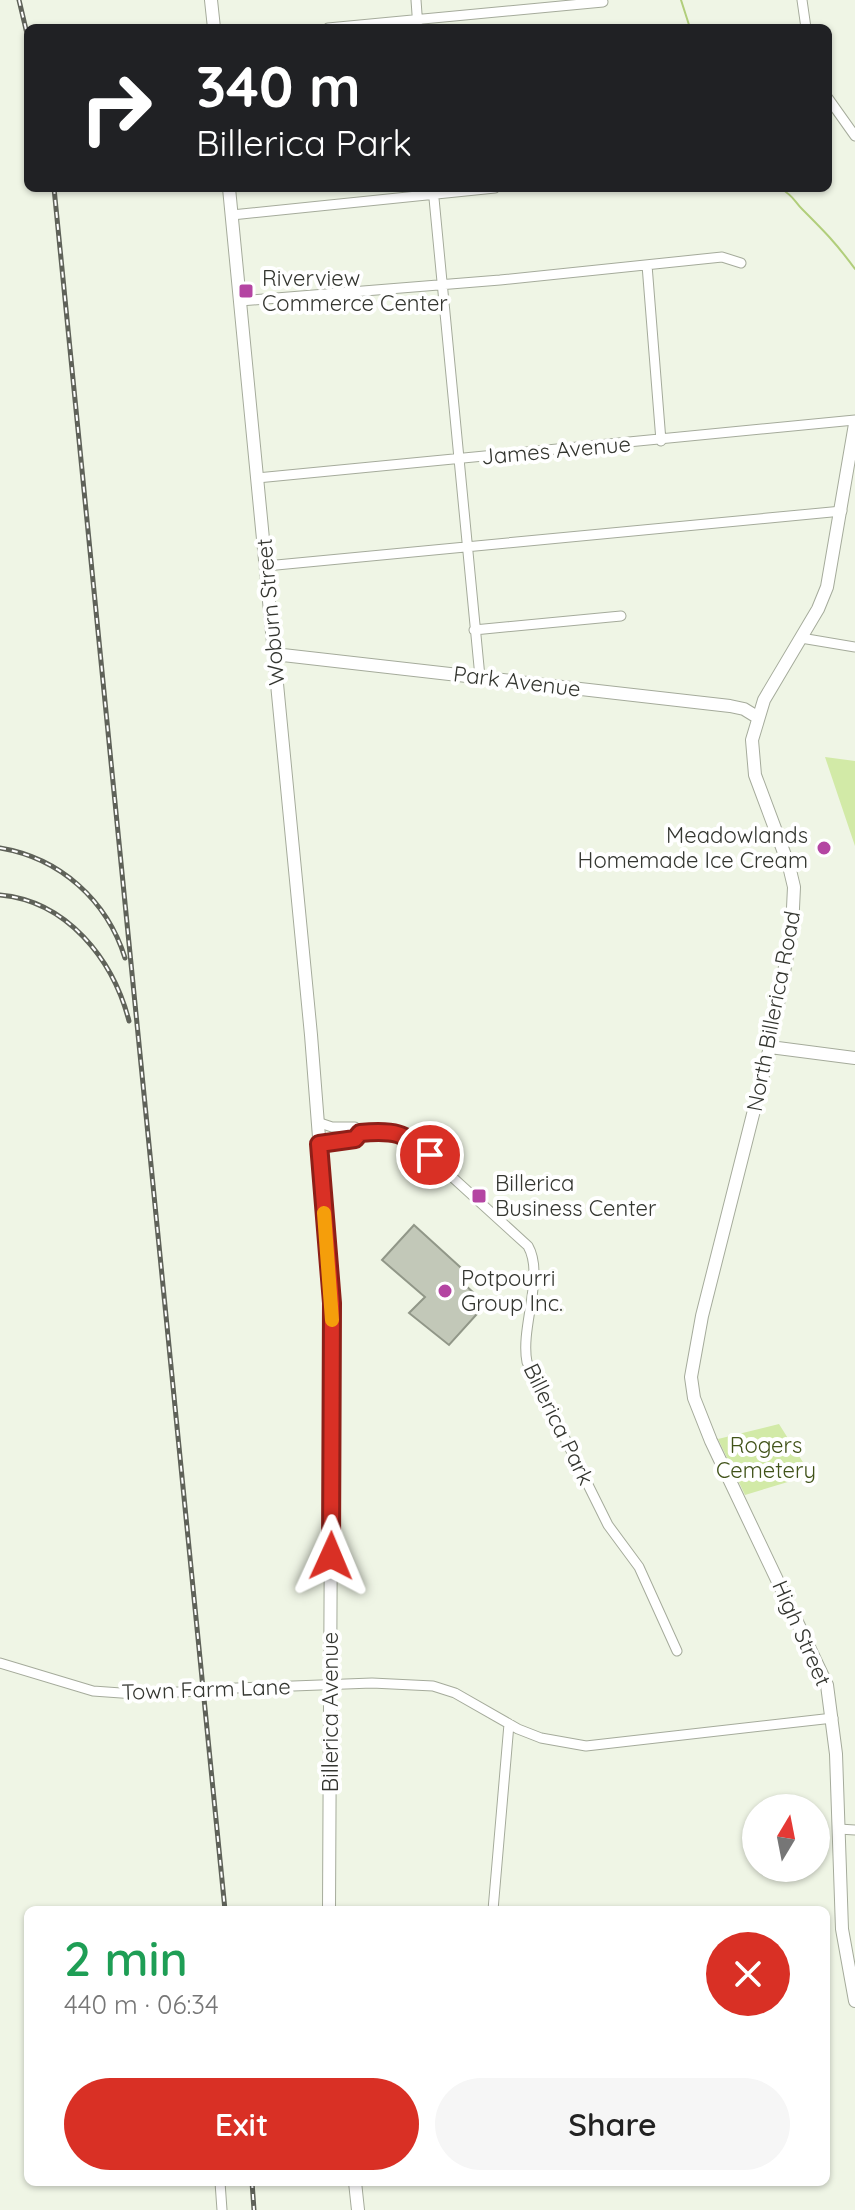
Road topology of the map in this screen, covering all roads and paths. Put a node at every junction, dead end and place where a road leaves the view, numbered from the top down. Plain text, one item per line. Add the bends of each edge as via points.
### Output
1 (211, 0) edge
2 (416, 0) edge
3 (802, 0) edge
4 (603, 2) edge
5 (214, 24) edge
6 (418, 24) edge
7 (805, 24) edge
8 (832, 104) edge
9 (855, 136) edge
10 (229, 192) edge
11 (425, 192) edge
12 (433, 192) edge
13 (232, 215) junction
14 (741, 263) dead end
15 (647, 265) junction
16 (442, 284) junction
17 (240, 301) junction
18 (855, 422) edge
19 (661, 441) junction
20 (460, 459) junction
21 (257, 478) junction
22 (842, 511) junction
23 (467, 548) junction
24 (266, 566) junction
25 (621, 616) dead end
26 (474, 630) junction
27 (801, 638) junction
28 (855, 647) edge
29 (274, 654) junction
30 (480, 677) junction
31 (757, 717) junction
32 (311, 1035) joint
33 (770, 1047) junction
34 (855, 1058) edge
35 (317, 1122) junction
36 (360, 1133) junction
37 (319, 1144) junction
38 (691, 1377) joint
39 (677, 1651) dead end
40 (0, 1663) edge
41 (330, 1684) junction
42 (833, 1718) junction
43 (509, 1724) junction
44 (839, 1829) junction
45 (855, 1830) edge
46 (329, 1906) edge
47 (493, 1906) edge
48 (855, 2001) edge
49 (220, 2186) edge
50 (355, 2186) edge
51 (222, 2210) edge
52 (358, 2210) edge

1 - 5 main road
2 - 6 street
3 - 7 street
4 - 6 street
8 - 9 street
10 - 13 main road, Woburn Street
11 - 13 street
12 - 16 street
13 - 17 main road, Woburn Street
14 - 15 street via 722,257
15 - 16 street
15 - 19 street
16 - 17 street
16 - 20 street
17 - 21 main road, Woburn Street
18 - 19 street, James Avenue
18 - 22 main road, North Billerica Road
19 - 20 street, James Avenue
20 - 21 street, James Avenue
20 - 23 street
21 - 24 main road, Woburn Street
22 - 23 street
22 - 27 main road, North Billerica Road via 827,587
23 - 24 street
23 - 26 street
24 - 29 main road, Woburn Street
25 - 26 street
26 - 30 street
27 - 28 street
27 - 31 main road, North Billerica Road
29 - 30 main road, Park Avenue
29 - 32 main road, Woburn Street
30 - 31 main road, Park Avenue via 730,706
31 - 33 main road, North Billerica Road via 752,740 755,775 789,866 794,904
32 - 35 main road, Billerica Avenue
33 - 34 main road
33 - 38 main road, North Billerica Road
35 - 36 street, Billerica Park via 355,1127
35 - 37 main road, Billerica Avenue
36 - 37 street, Billerica Park via 355,1139
36 - 39 street, Billerica Park via 388,1130 413,1140 528,1246 534,1258 527,1362 608,1525 639,1567
37 - 41 main road, Billerica Avenue via 332,1303
38 - 42 main road, High Street via 706,1430 819,1665
40 - 41 street, Town Farm Lane, bridge via 93,1691 135,1694
41 - 43 street, Town Farm Lane via 433,1686
41 - 46 main road, Billerica Avenue
42 - 43 street, Town Farm Lane via 586,1746 541,1738
42 - 44 main road, High Street
43 - 47 street
44 - 45 street
44 - 48 main road, High Street via 842,1929
49 - 51 street
50 - 52 main road

